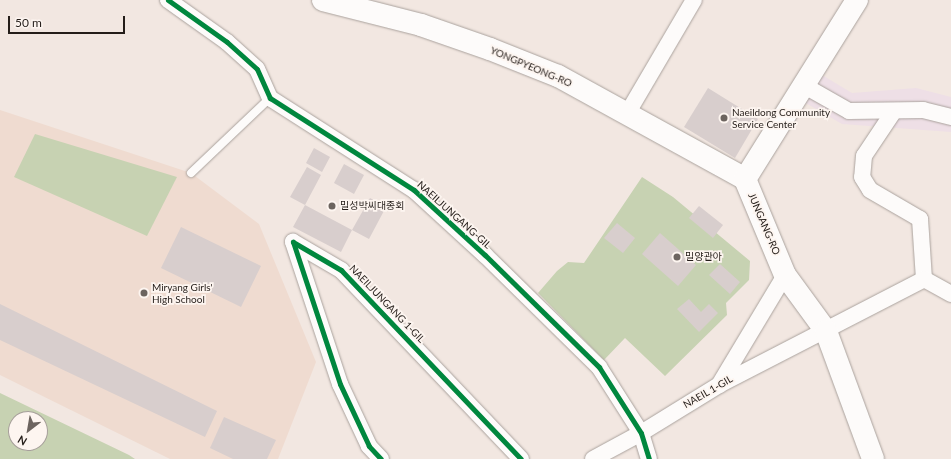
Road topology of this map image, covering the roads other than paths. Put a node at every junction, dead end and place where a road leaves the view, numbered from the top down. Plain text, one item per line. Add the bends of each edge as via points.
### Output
1 (168, 0) edge
2 (323, 0) edge
3 (694, 0) edge
4 (857, 0) edge
5 (803, 85) junction
6 (270, 98) junction
7 (894, 111) junction
8 (627, 114) junction
9 (951, 117) edge
10 (191, 173) dead end
11 (745, 179) junction
12 (785, 275) junction
13 (924, 279) junction
14 (951, 294) edge
15 (826, 330) junction
16 (719, 385) junction
17 (641, 433) junction
18 (381, 459) edge
19 (521, 459) edge
20 (593, 459) edge
21 (650, 459) edge
22 (873, 459) edge

1 - 6 street via 228,42 257,70
2 - 8 main road, YONGPYEONG-RO via 420,25 490,49 558,76
3 - 8 street
4 - 5 main road
5 - 7 street via 849,111
5 - 11 main road
6 - 10 lane
6 - 17 street, NAEILJUNGANG-GIL via 414,190 449,220 599,367
7 - 9 street via 924,110
7 - 13 street via 864,156 862,177 870,190 920,219
8 - 11 main road, YONGPYEONG-RO
11 - 12 main road, JUNGANG-RO
12 - 15 main road, JUNGANG-RO
12 - 16 street
13 - 14 street
13 - 15 street, NAEIL 1-GIL
15 - 16 street, NAEIL 1-GIL
15 - 22 main road, JUNGANG-RO
16 - 17 street, NAEIL 1-GIL
17 - 20 street, NAEIL 1-GIL
17 - 21 street, NAEILJUNGANG-GIL
18 - 19 street, NAEILJUNGANG 1-GIL via 369,446 340,384 292,242 342,270

